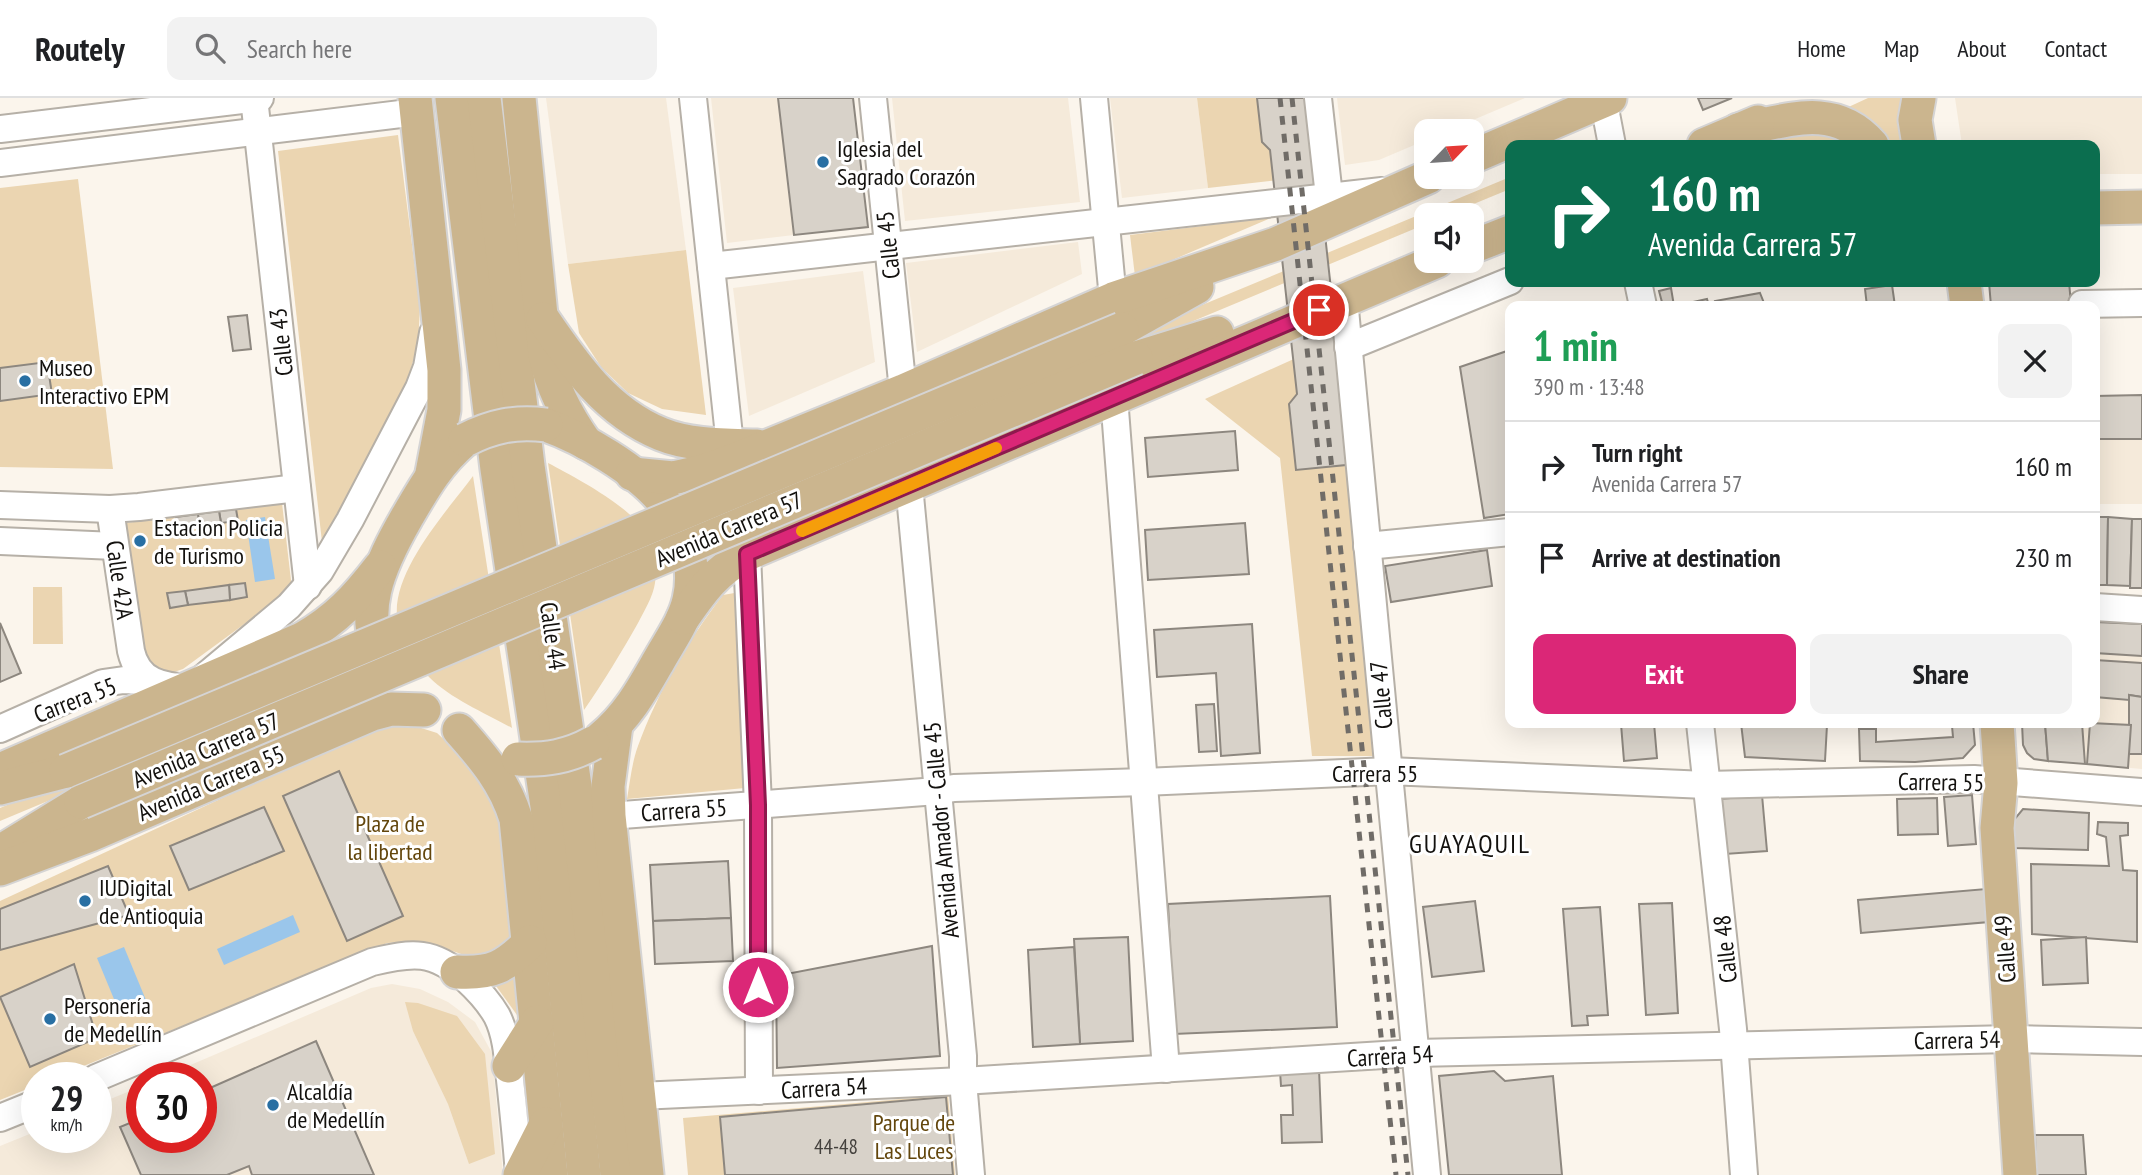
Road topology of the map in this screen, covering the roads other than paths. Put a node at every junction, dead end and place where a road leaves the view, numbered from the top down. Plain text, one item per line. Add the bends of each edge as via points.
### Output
1 (254, 98) edge
2 (260, 98) edge
3 (452, 98) edge
4 (484, 98) edge
5 (519, 98) edge
6 (693, 98) edge
7 (873, 98) edge
8 (1094, 98) edge
9 (1318, 98) edge
10 (1816, 98) edge
11 (1919, 98) edge
12 (1606, 99) edge
13 (416, 105) edge
14 (0, 129) edge
15 (1738, 130) junction
16 (258, 131) junction
17 (1511, 140) edge
18 (1611, 140) edge
19 (1715, 140) edge
20 (1866, 140) edge
21 (1918, 140) edge
22 (1505, 143) edge
23 (1484, 152) edge
24 (0, 163) edge
25 (1414, 183) edge
26 (1330, 208) junction
27 (2100, 208) edge
28 (2142, 208) edge
29 (1106, 222) junction
30 (1505, 234) edge
31 (1484, 242) edge
32 (888, 246) junction
33 (711, 266) junction
34 (1414, 270) edge
35 (1386, 281) junction
36 (1505, 283) edge
37 (436, 293) junction
38 (1344, 299) junction
39 (2100, 303) edge
40 (2142, 303) edge
41 (1118, 314) junction
42 (541, 315) junction
43 (1348, 347) junction
44 (903, 391) junction
45 (1114, 397) junction
46 (586, 443) junction
47 (730, 445) junction
48 (767, 447) junction
49 (432, 472) junction
50 (632, 474) junction
51 (909, 485) junction
52 (298, 488) junction
53 (0, 505) edge
54 (110, 509) junction
55 (1505, 532) edge
56 (0, 541) edge
57 (115, 546) junction
58 (1367, 546) junction
59 (747, 554) junction
60 (380, 567) junction
61 (308, 586) junction
62 (2100, 607) edge
63 (2142, 610) edge
64 (683, 618) junction
65 (131, 651) junction
66 (151, 681) junction
67 (103, 683) junction
68 (191, 688) junction
69 (424, 710) junction
70 (1700, 728) edge
71 (1997, 728) edge
72 (0, 729) edge
73 (459, 730) junction
74 (604, 734) junction
75 (0, 770) edge
76 (1389, 771) junction
77 (1144, 782) junction
78 (2001, 783) junction
79 (1706, 785) junction
80 (0, 788) edge
81 (937, 791) junction
82 (2142, 793) edge
83 (758, 805) junction
84 (609, 816) junction
85 (0, 852) edge
86 (0, 869) edge
87 (530, 942) junction
88 (457, 972) junction
89 (537, 1022) junction
90 (2011, 1039) junction
91 (2142, 1042) edge
92 (1734, 1046) junction
93 (1416, 1053) junction
94 (509, 1066) junction
95 (1166, 1069) junction
96 (112, 1071) edge
97 (963, 1081) junction
98 (758, 1091) junction
99 (639, 1096) junction
100 (21, 1109) edge
101 (0, 1118) edge
102 (546, 1124) junction
103 (520, 1175) edge
104 (551, 1175) edge
105 (584, 1175) edge
106 (617, 1175) edge
107 (647, 1175) edge
108 (971, 1175) edge
109 (1427, 1175) edge
110 (1744, 1175) edge
111 (2020, 1175) edge

1 - 2 street
1 - 14 street
1 - 16 street, Calle 43
3 - 105 main road, Calle 44 via 497,469 547,806
4 - 106 main road, Calle 44 via 528,466 576,793
5 - 42 main road
6 - 33 street
7 - 32 street, Calle 45
8 - 29 street
9 - 26 street
10 - 15 main road
11 - 21 main road via 1915,120
12 - 17 main road
12 - 18 street
13 - 16 street
13 - 37 main road
15 - 19 main road
15 - 20 main road via 1829,118 1855,129
16 - 24 street
16 - 52 street, Calle 43
22 - 23 main road
25 - 26 main road, Avenida Carrera 57
26 - 29 street
26 - 41 main road, Avenida Carrera 57 via 1276,244
27 - 28 main road
29 - 32 street
29 - 41 street
30 - 31 main road
32 - 33 street
32 - 44 street, Calle 45
33 - 47 street
34 - 35 main road, Avenida Carrera 57
35 - 38 main road, Avenida Carrera 57
35 - 85 main road, Avenida Carrera 57, bridge via 1136,358 81,803
36 - 43 street
37 - 49 main road via 445,391
37 - 61 street via 432,346 419,388 337,543
38 - 43 street, Calle 47
38 - 45 main road, Avenida Carrera 57
39 - 40 street
41 - 44 main road, Avenida Carrera 57
41 - 80 main road, Avenida Carrera 57, bridge via 66,771
42 - 46 main road via 555,390
42 - 47 main road via 577,367 615,408 662,435
43 - 58 street, Calle 47
44 - 48 main road, Avenida Carrera 57
45 - 51 main road, Avenida Carrera 57
45 - 77 street
46 - 49 main road, bridge via 546,425 509,424 465,440
46 - 50 main road
47 - 48 main road
48 - 50 main road, Avenida Carrera 57 via 673,478
49 - 60 main road
50 - 64 main road via 664,501 685,541 691,584
51 - 59 main road, Avenida Carrera 57
51 - 81 street, Avenida Amador - Calle 45
52 - 54 street
52 - 61 street, Calle 43
53 - 54 street
54 - 57 street, Calle 42A
55 - 58 street
56 - 57 street
57 - 65 street, Calle 42A
58 - 76 street, Calle 47
59 - 64 main road, Avenida Carrera 57 via 712,578
59 - 83 street
60 - 68 main road via 343,612 325,626
60 - 69 main road via 373,594 373,634 395,684
61 - 68 street
62 - 63 street
64 - 74 main road via 636,701
65 - 66 street, Calle 42A via 137,668
65 - 67 street, Calle 42A via 117,675
66 - 67 street, Carrera 55
66 - 68 street
67 - 72 street, Carrera 55
68 - 75 main road
69 - 73 main road
69 - 86 main road, Avenida Carrera 55 via 391,709 359,718 90,835
70 - 79 street, Calle 48
71 - 78 main road, Calle 49
73 - 74 main road, bridge via 518,759 544,760 578,751
73 - 87 main road via 495,773 511,802 520,839
74 - 84 main road
76 - 77 street, Carrera 55
76 - 79 street, Carrera 55
76 - 93 street, Calle 47
77 - 81 street, Carrera 55
77 - 95 street
78 - 79 street, Carrera 55 via 1974,779
78 - 82 street, Carrera 55
78 - 90 main road, Calle 49 via 1997,828
79 - 92 street, Calle 48
81 - 83 street, Carrera 55
81 - 97 street, Avenida Amador - Calle 45
83 - 84 street, Carrera 55
83 - 98 street
84 - 99 main road
87 - 88 main road via 502,966 487,972
87 - 89 main road
88 - 94 street via 477,989 498,1018
88 - 96 street via 435,958 410,954 372,961
89 - 94 main road
89 - 102 main road
90 - 91 street, Carrera 54
90 - 92 street, Carrera 54
90 - 111 main road, Calle 49
92 - 93 street, Carrera 54
92 - 110 street, Calle 48
93 - 95 street, Carrera 54
93 - 109 street, Calle 47
94 - 103 street
95 - 97 street, Carrera 54
97 - 98 street, Carrera 54
97 - 108 street, Avenida Amador - Calle 45
98 - 99 street, Carrera 54
99 - 107 main road
100 - 101 street
102 - 103 main road
102 - 104 main road

